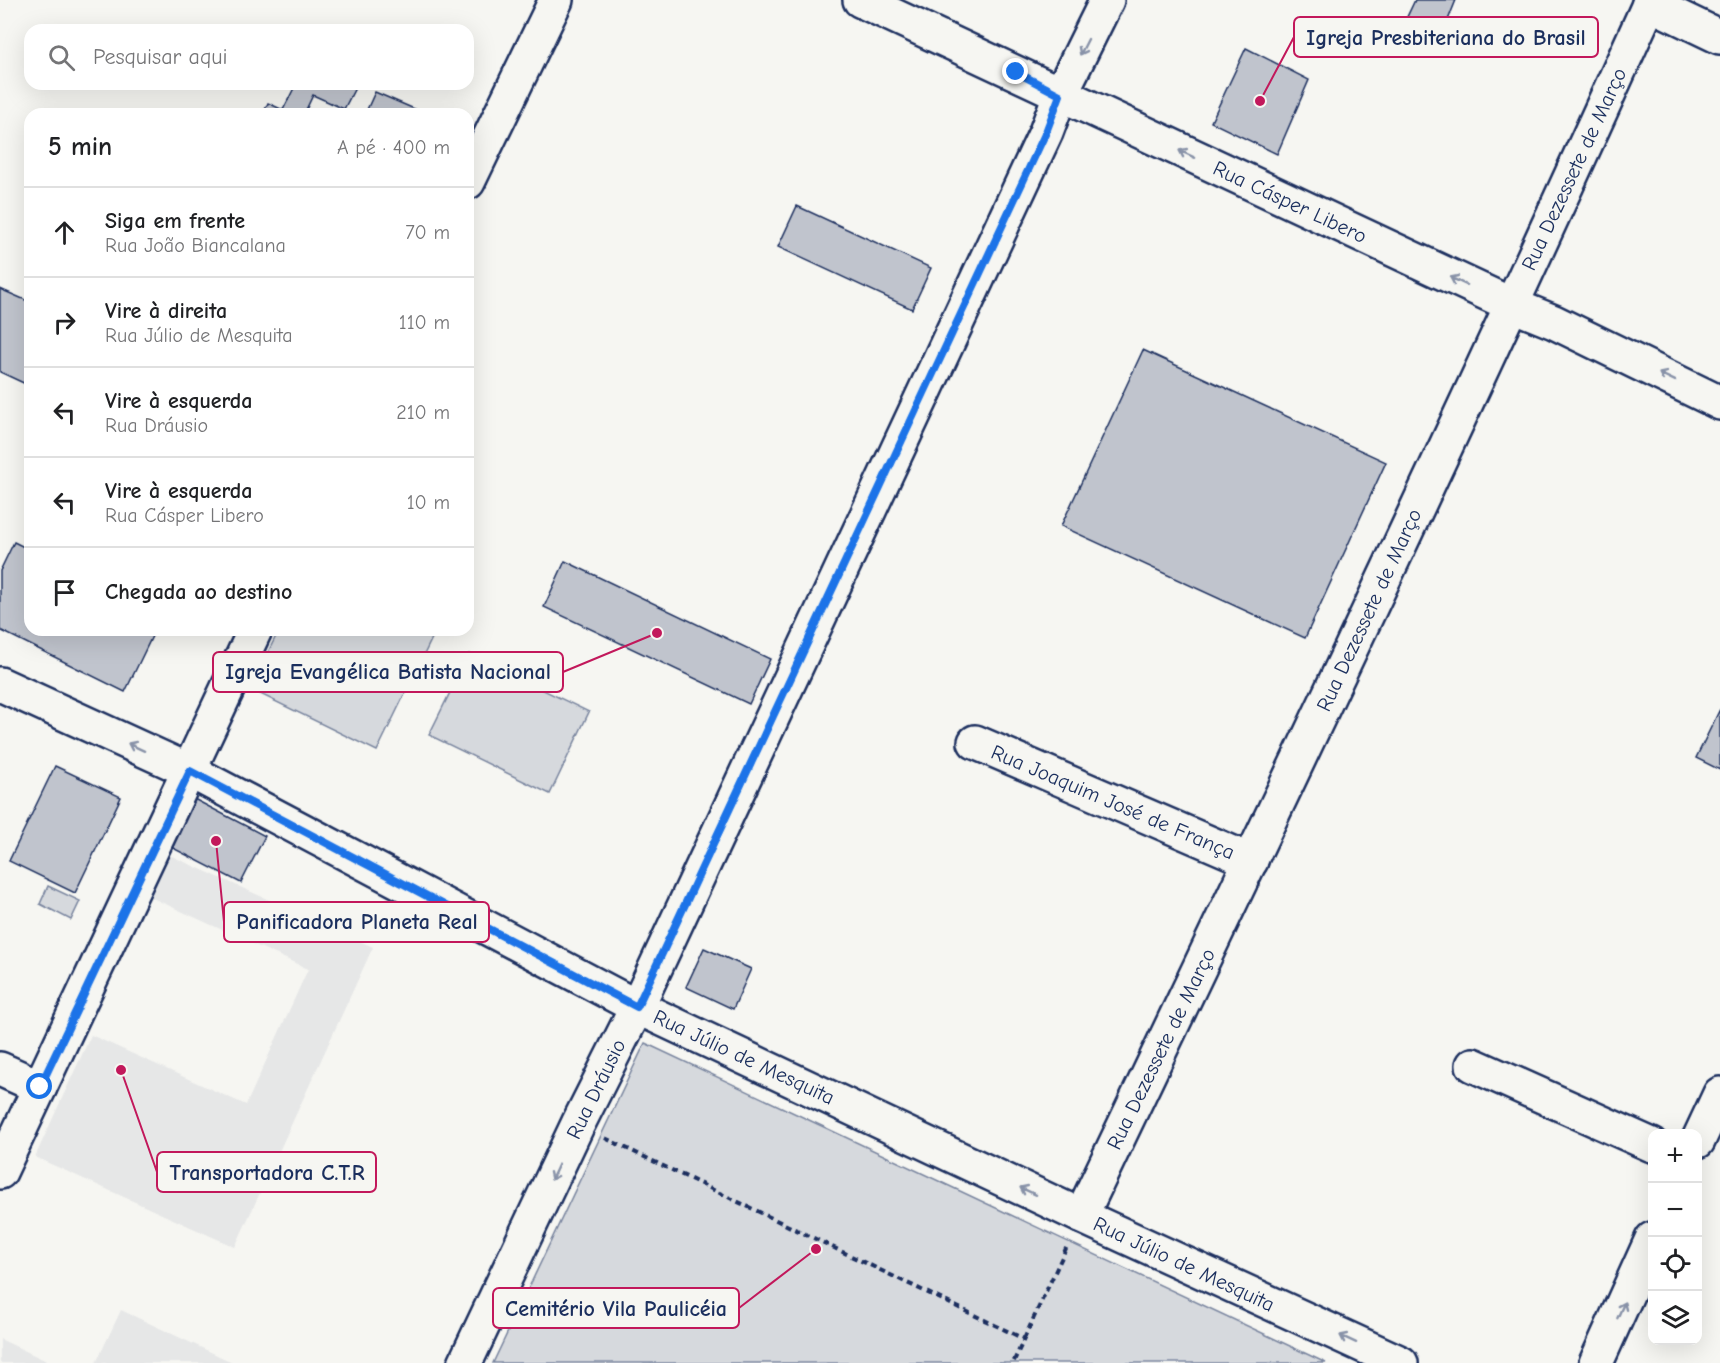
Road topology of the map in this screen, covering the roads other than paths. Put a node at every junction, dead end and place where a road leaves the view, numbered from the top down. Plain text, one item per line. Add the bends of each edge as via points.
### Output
1 (556, 0) edge
2 (860, 0) edge
3 (1107, 0) edge
4 (1650, 1) edge
5 (1720, 37) edge
6 (1060, 95) junction
7 (474, 170) edge
8 (1512, 305) junction
9 (1720, 403) edge
10 (252, 636) edge
11 (0, 684) edge
12 (975, 742) dead end
13 (190, 771) junction
14 (1251, 861) junction
15 (637, 1007) junction
16 (1473, 1065) dead end
17 (0, 1069) edge
18 (40, 1087) junction
19 (1720, 1094) edge
20 (1702, 1132) edge
21 (1648, 1143) edge
22 (0, 1172) edge
23 (1081, 1216) junction
24 (1648, 1250) edge
25 (465, 1363) edge
26 (1401, 1363) edge
27 (1596, 1363) edge

1 - 7 street
2 - 6 street, Rua Cásper Libero
3 -> 6 street, Rua Dráusio
4 - 5 street
4 - 8 street, Rua Dezessete de Março
8 -> 6 street, Rua Cásper Libero
6 - 15 street, Rua Dráusio
9 -> 8 street, Rua Cásper Libero
8 - 14 street, Rua Dezessete de Março
10 - 13 street
13 -> 11 street, Rua Júlio de Mesquita
12 - 14 street, Rua Joaquim José de França
13 - 15 street, Rua Júlio de Mesquita
13 - 18 street
14 - 23 street, Rua Dezessete de Março
23 -> 15 street, Rua Júlio de Mesquita
15 -> 25 street, Rua Dráusio
16 - 21 street
17 - 18 street
18 - 22 street
19 - 20 street
26 -> 23 street, Rua Júlio de Mesquita
27 -> 24 street

